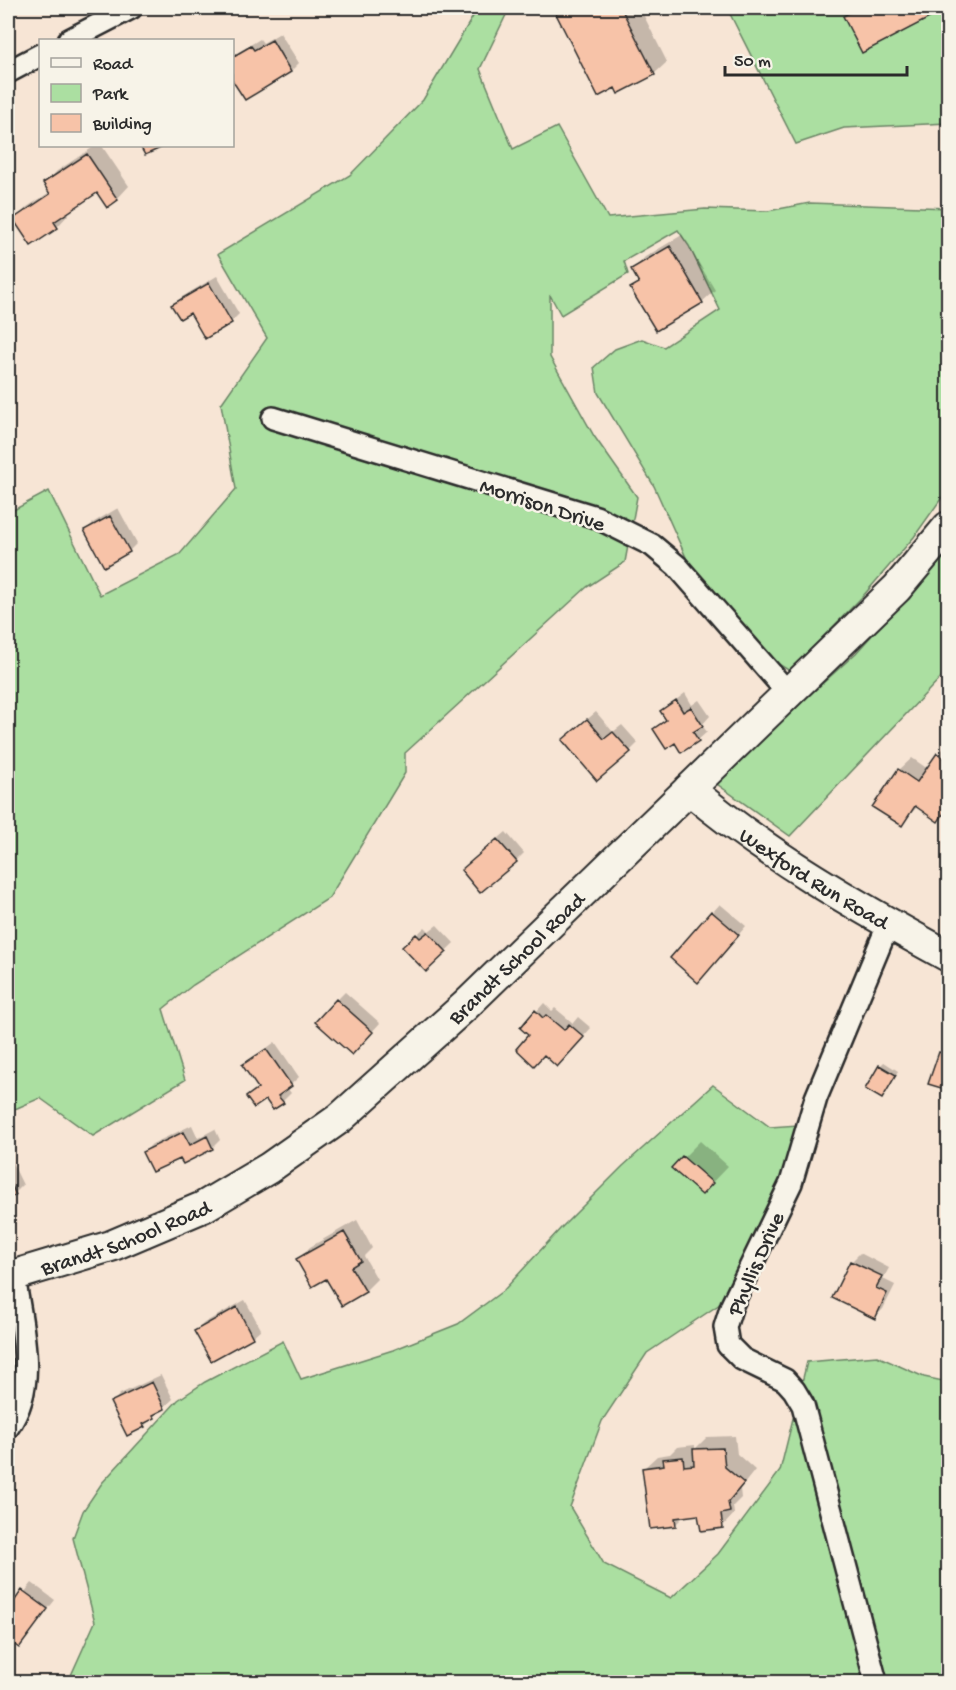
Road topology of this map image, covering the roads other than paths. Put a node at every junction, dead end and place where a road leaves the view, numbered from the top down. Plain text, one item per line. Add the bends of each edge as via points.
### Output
1 (131, 8) edge
2 (71, 39) edge
3 (39, 56) edge
4 (8, 72) edge
5 (273, 418) dead end
6 (948, 527) edge
7 (789, 694) junction
8 (689, 789) junction
9 (889, 923) junction
10 (948, 956) edge
11 (11, 1276) edge
12 (8, 1427) edge
13 (876, 1683) edge

1 - 2 street
3 - 4 street
5 - 7 street, Morrison Drive via 596,517 652,545 676,566
6 - 7 street, Brandt School Road via 897,588
7 - 8 street, Brandt School Road
8 - 9 street, Wexford Run Road via 758,842
8 - 11 street, Brandt School Road via 432,1037 305,1145 203,1207 111,1246
9 - 10 street, Wexford Run Road
9 - 13 street, Phyllis Drive via 816,1098 791,1183 725,1327 728,1345 742,1359 785,1380 804,1405
11 - 12 street via 26,1374 22,1400

